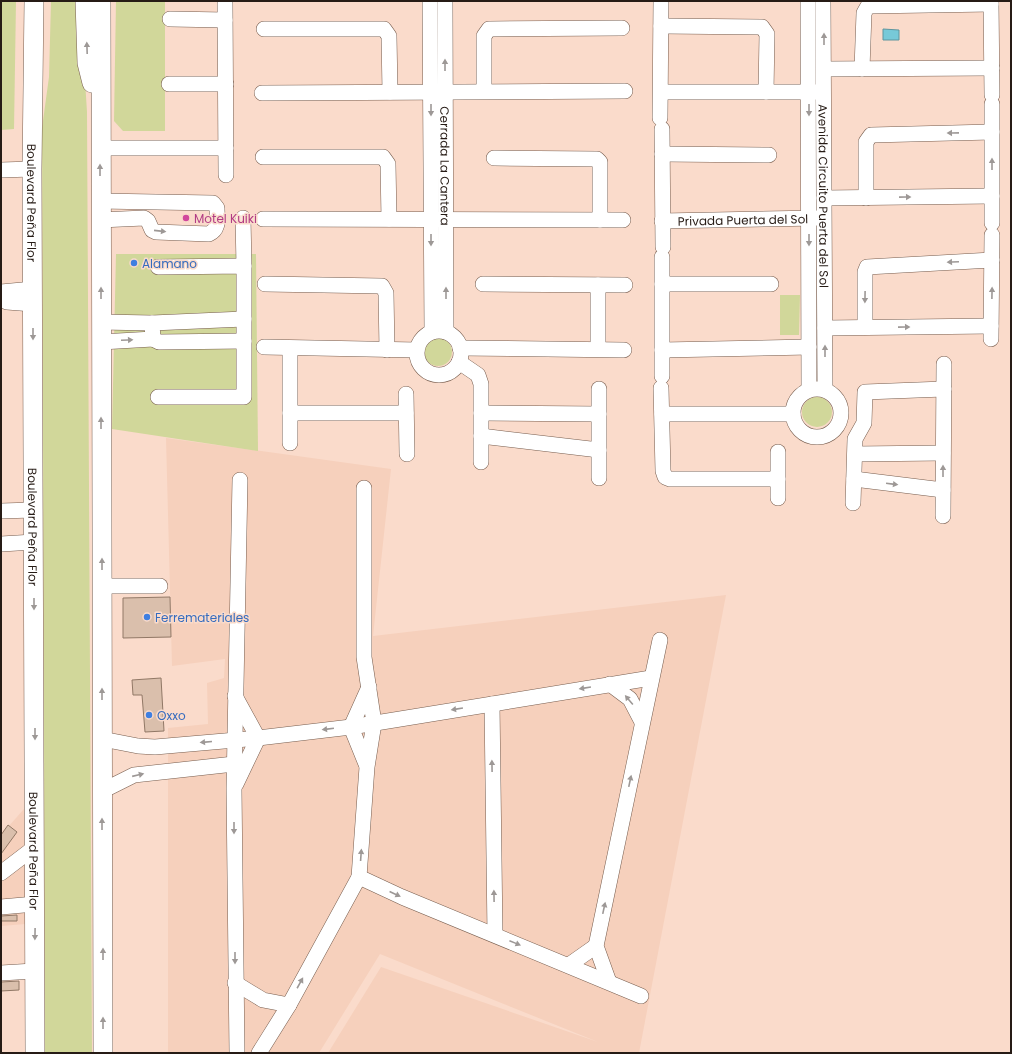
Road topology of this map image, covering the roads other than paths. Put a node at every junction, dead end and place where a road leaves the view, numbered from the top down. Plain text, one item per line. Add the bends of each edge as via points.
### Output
1 (24, 1) edge
2 (34, 1) edge
3 (45, 1) edge
4 (85, 1) edge
5 (101, 1) edge
6 (106, 1) edge
7 (430, 1) edge
8 (445, 1) edge
9 (661, 1) edge
10 (808, 1) edge
11 (823, 1) edge
12 (991, 2) edge
13 (225, 3) dead end
14 (170, 19) dead end
15 (225, 20) junction
16 (661, 26) junction
17 (100, 28) junction
18 (622, 28) dead end
19 (264, 29) dead end
20 (34, 43) junction
21 (992, 68) junction
22 (824, 69) junction
23 (862, 69) junction
24 (169, 84) dead end
25 (226, 84) junction
26 (484, 91) junction
27 (625, 91) dead end
28 (262, 92) dead end
29 (390, 92) junction
30 (438, 92) junction
31 (661, 92) junction
32 (766, 92) junction
33 (809, 92) junction
34 (824, 92) junction
35 (100, 114) junction
36 (33, 118) junction
37 (992, 132) junction
38 (100, 148) junction
39 (226, 148) junction
40 (662, 154) junction
41 (769, 155) dead end
42 (263, 157) dead end
43 (494, 158) dead end
44 (32, 169) junction
45 (1, 170) edge
46 (226, 175) dead end
47 (992, 196) junction
48 (824, 198) junction
49 (866, 198) junction
50 (100, 201) junction
51 (149, 201) junction
52 (243, 218) dead end
53 (809, 218) junction
54 (824, 218) junction
55 (263, 219) dead end
56 (389, 219) junction
57 (100, 220) junction
58 (438, 220) junction
59 (600, 220) junction
60 (623, 220) dead end
61 (148, 221) junction
62 (662, 221) junction
63 (992, 260) junction
64 (244, 266) junction
65 (158, 267) dead end
66 (265, 284) dead end
67 (483, 284) dead end
68 (662, 284) junction
69 (771, 284) dead end
70 (598, 285) junction
71 (625, 285) dead end
72 (1, 292) edge
73 (32, 296) junction
74 (1, 299) edge
75 (244, 319) junction
76 (101, 322) junction
77 (152, 323) junction
78 (865, 327) junction
79 (825, 328) junction
80 (439, 332) junction
81 (153, 339) junction
82 (244, 341) junction
83 (101, 342) junction
84 (264, 347) dead end
85 (809, 347) junction
86 (290, 348) junction
87 (387, 350) junction
88 (417, 350) junction
89 (598, 350) junction
90 (624, 350) dead end
91 (662, 350) junction
92 (459, 355) junction
93 (944, 364) dead end
94 (599, 389) dead end
95 (944, 389) junction
96 (809, 390) junction
97 (826, 390) junction
98 (406, 394) dead end
99 (158, 397) dead end
100 (290, 413) junction
101 (406, 413) junction
102 (481, 413) junction
103 (599, 414) junction
104 (662, 414) junction
105 (793, 414) junction
106 (836, 426) junction
107 (481, 436) junction
108 (290, 443) dead end
109 (855, 446) junction
110 (599, 450) junction
111 (778, 452) dead end
112 (943, 453) junction
113 (407, 454) dead end
114 (481, 462) dead end
115 (599, 478) dead end
116 (778, 479) junction
117 (854, 479) junction
118 (240, 480) dead end
119 (364, 488) dead end
120 (943, 490) junction
121 (778, 498) dead end
122 (853, 503) dead end
123 (33, 510) junction
124 (1, 511) edge
125 (943, 516) dead end
126 (34, 542) junction
127 (1, 544) edge
128 (102, 586) junction
129 (160, 586) dead end
130 (660, 640) dead end
131 (651, 678) junction
132 (610, 684) junction
133 (369, 687) junction
134 (235, 695) junction
135 (492, 704) junction
136 (642, 722) junction
137 (374, 723) junction
138 (351, 726) junction
139 (258, 738) junction
140 (102, 739) junction
141 (234, 739) junction
142 (234, 764) junction
143 (367, 766) junction
144 (234, 789) junction
145 (102, 791) junction
146 (35, 847) junction
147 (1, 873) edge
148 (359, 878) junction
149 (35, 904) junction
150 (1, 907) edge
151 (495, 935) junction
152 (596, 946) junction
153 (569, 965) junction
154 (34, 971) junction
155 (1, 973) edge
156 (609, 982) junction
157 (235, 983) junction
158 (641, 996) dead end
159 (289, 1004) junction
160 (35, 1053) edge
161 (103, 1053) edge
162 (237, 1053) edge
163 (259, 1053) edge

1 - 20 main road
2 - 20 main road, Boulevard Peña Flor
3 - 36 main road via 44,66
35 -> 4 main road via 87,63
5 - 17 main road
6 - 17 main road
7 - 30 street, Cerrada La Cantera
30 -> 8 street, Cerrada La Cantera
9 - 16 street, Privada Puerta del Sol
10 - 33 street, Avenida Circuito Puerta del Sol
22 -> 11 street, Avenida Circuito Puerta del Sol
12 - 21 street
12 - 23 street via 868,6 864,13
13 - 15 street
14 - 15 street
15 - 25 street
16 - 31 street, Privada Puerta del Sol
16 - 32 street via 762,27 767,34
17 - 35 main road
18 - 26 street via 489,29 484,36
19 - 29 street via 384,29 389,36
20 - 36 main road, Boulevard Peña Flor
21 - 23 street
21 - 37 street
22 - 23 street
22 - 34 street, Avenida Circuito Puerta del Sol
24 - 25 street
25 - 39 street
26 - 27 street
26 - 30 street
28 - 29 street
29 - 30 street
30 - 58 street, Cerrada La Cantera
31 - 32 street
31 - 40 street, Privada Puerta del Sol
32 - 33 street
33 - 34 street
33 -> 53 street, Avenida Circuito Puerta del Sol
34 - 48 street, Avenida Circuito Puerta del Sol
35 - 38 main road
36 - 44 main road, Boulevard Peña Flor
47 -> 37 street
37 -> 49 street via 871,135 866,142
38 - 39 street
50 -> 38 main road
39 - 46 street
40 - 41 street
40 - 62 street, Privada Puerta del Sol
42 - 56 street via 384,157 388,164
43 - 59 street via 597,159 600,162
44 - 45 street
44 - 73 main road, Boulevard Peña Flor
49 -> 47 street
47 - 63 street
48 - 49 street
48 - 54 street, Avenida Circuito Puerta del Sol
50 - 51 street
50 - 57 main road
51 - 61 street
61 -> 51 street via 152,230 156,232 209,234 217,227 217,208 213,203
52 - 64 street
53 - 54 street, Privada Puerta del Sol
53 - 62 street, Privada Puerta del Sol
53 -> 85 street, Avenida Circuito Puerta del Sol
54 - 79 street, Avenida Circuito Puerta del Sol
55 - 56 street
56 - 58 street
57 - 61 street via 140,218
76 -> 57 main road
58 - 59 street
58 - 80 street, Cerrada La Cantera
59 - 60 street
62 - 68 street, Privada Puerta del Sol
63 -> 78 street via 867,267
78 -> 63 street via 992,332
64 - 65 street
64 - 75 street
66 - 87 street via 382,286 386,293
67 - 70 street
68 - 69 street
68 - 91 street, Privada Puerta del Sol
70 - 71 street
70 - 89 street
72 - 73 street
73 - 74 street via 7,302
73 -> 123 main road, Boulevard Peña Flor
75 - 77 street
75 - 82 street
76 - 77 street
76 - 83 main road
77 - 81 street
78 - 79 street
97 -> 79 street, Avenida Circuito Puerta del Sol
80 - 88 street via 422,339
80 - 92 street via 455,338
81 - 82 street via 158,342
83 -> 81 street
82 - 99 street via 244,397
128 -> 83 main road
84 - 86 street
85 - 91 street
85 - 96 street, Avenida Circuito Puerta del Sol
86 - 87 street
86 - 100 street
87 - 88 street
88 - 92 street via 418,360 424,369 433,374 443,374 452,370
89 - 90 street
89 - 92 street
91 - 104 street, Privada Puerta del Sol
92 - 102 street via 478,375 481,384
93 - 95 street
94 - 103 street
95 - 109 street via 865,392 864,423
95 - 112 street
96 - 97 street
96 - 105 street via 797,399
97 - 106 street via 837,400 840,408
98 - 101 street
100 - 101 street
100 - 108 street
101 - 113 street
102 - 103 street
102 - 107 street
103 - 110 street
104 - 105 street
104 - 116 street, Privada Puerta del Sol via 662,471 667,478
105 - 106 street via 799,428 812,436 827,434
106 - 109 street
107 - 110 street
107 - 114 street
109 - 112 street
109 - 117 street
110 - 115 street
111 - 116 street
120 -> 112 street
116 - 121 street
117 -> 120 street
117 - 122 street
118 - 134 street
119 - 133 street via 364,657
120 - 125 street
123 - 124 street
123 - 126 main road, Boulevard Peña Flor
126 - 127 street
126 -> 146 main road, Boulevard Peña Flor
128 - 129 street
140 -> 128 main road
130 - 131 street
131 - 132 street
131 - 136 street
132 -> 135 street
136 -> 132 street via 630,699
133 - 137 street
133 - 138 street
134 - 139 street
134 - 141 street
135 -> 137 street
151 -> 135 street
152 -> 136 street
137 - 138 street
137 - 143 street
138 -> 139 street
138 - 143 street
139 - 141 street
139 - 144 street
141 -> 140 street via 155,746 138,746
140 - 145 main road
141 - 142 street
142 - 144 street
145 -> 142 street via 134,775
148 -> 143 street
144 -> 157 street
161 -> 145 main road
146 - 147 street
146 - 149 main road, Boulevard Peña Flor
148 -> 151 street
159 -> 148 street
149 - 150 street
149 -> 154 main road, Boulevard Peña Flor
151 -> 153 street
152 - 153 street
152 - 156 street
153 - 156 street
154 - 155 street
154 - 160 main road, Boulevard Peña Flor
156 - 158 street
157 - 159 street via 263,1000
157 - 162 street
159 - 163 street

